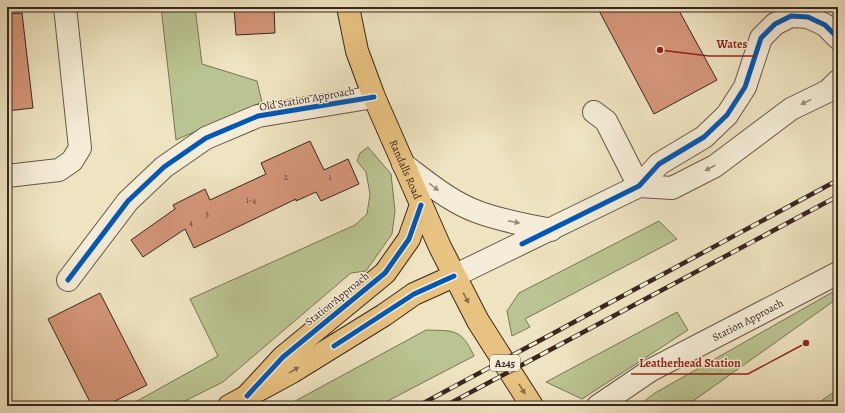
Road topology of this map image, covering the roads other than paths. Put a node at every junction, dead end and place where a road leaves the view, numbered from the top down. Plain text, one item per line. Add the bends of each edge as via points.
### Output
1 (65, 7) edge
2 (348, 7) edge
3 (838, 38) edge
4 (838, 81) edge
5 (374, 97) junction
6 (594, 112) dead end
7 (403, 164) junction
8 (7, 176) edge
9 (639, 186) junction
10 (422, 205) junction
11 (551, 230) junction
12 (838, 273) edge
13 (454, 276) junction
14 (68, 280) dead end
15 (238, 401) edge
16 (532, 406) edge
17 (598, 406) edge

1 - 8 street via 80,148 72,161 59,170
2 - 5 main road, Randalls Road / A245 via 357,51
3 - 9 street via 826,26 808,17 791,16 775,24 761,38 745,87 727,116 704,137 659,164
4 -> 9 street via 828,91 791,110 715,166 672,188
5 - 7 main road, Randalls Road / A245
5 - 14 street, Old Station Approach via 258,116 206,138 164,167 128,201
6 - 9 street via 606,122
7 - 10 main road, Randalls Road / A245
7 -> 11 street via 442,193 465,206 506,221
9 - 11 street
10 - 13 main road, Randalls Road / A245
10 - 15 main road, Station Approach via 409,240 385,273 283,356
11 - 13 street
12 - 17 street, Station Approach via 651,370
15 -> 13 main road, Station Approach via 304,364 414,294
13 -> 16 main road, Randalls Road / A245 via 478,321

